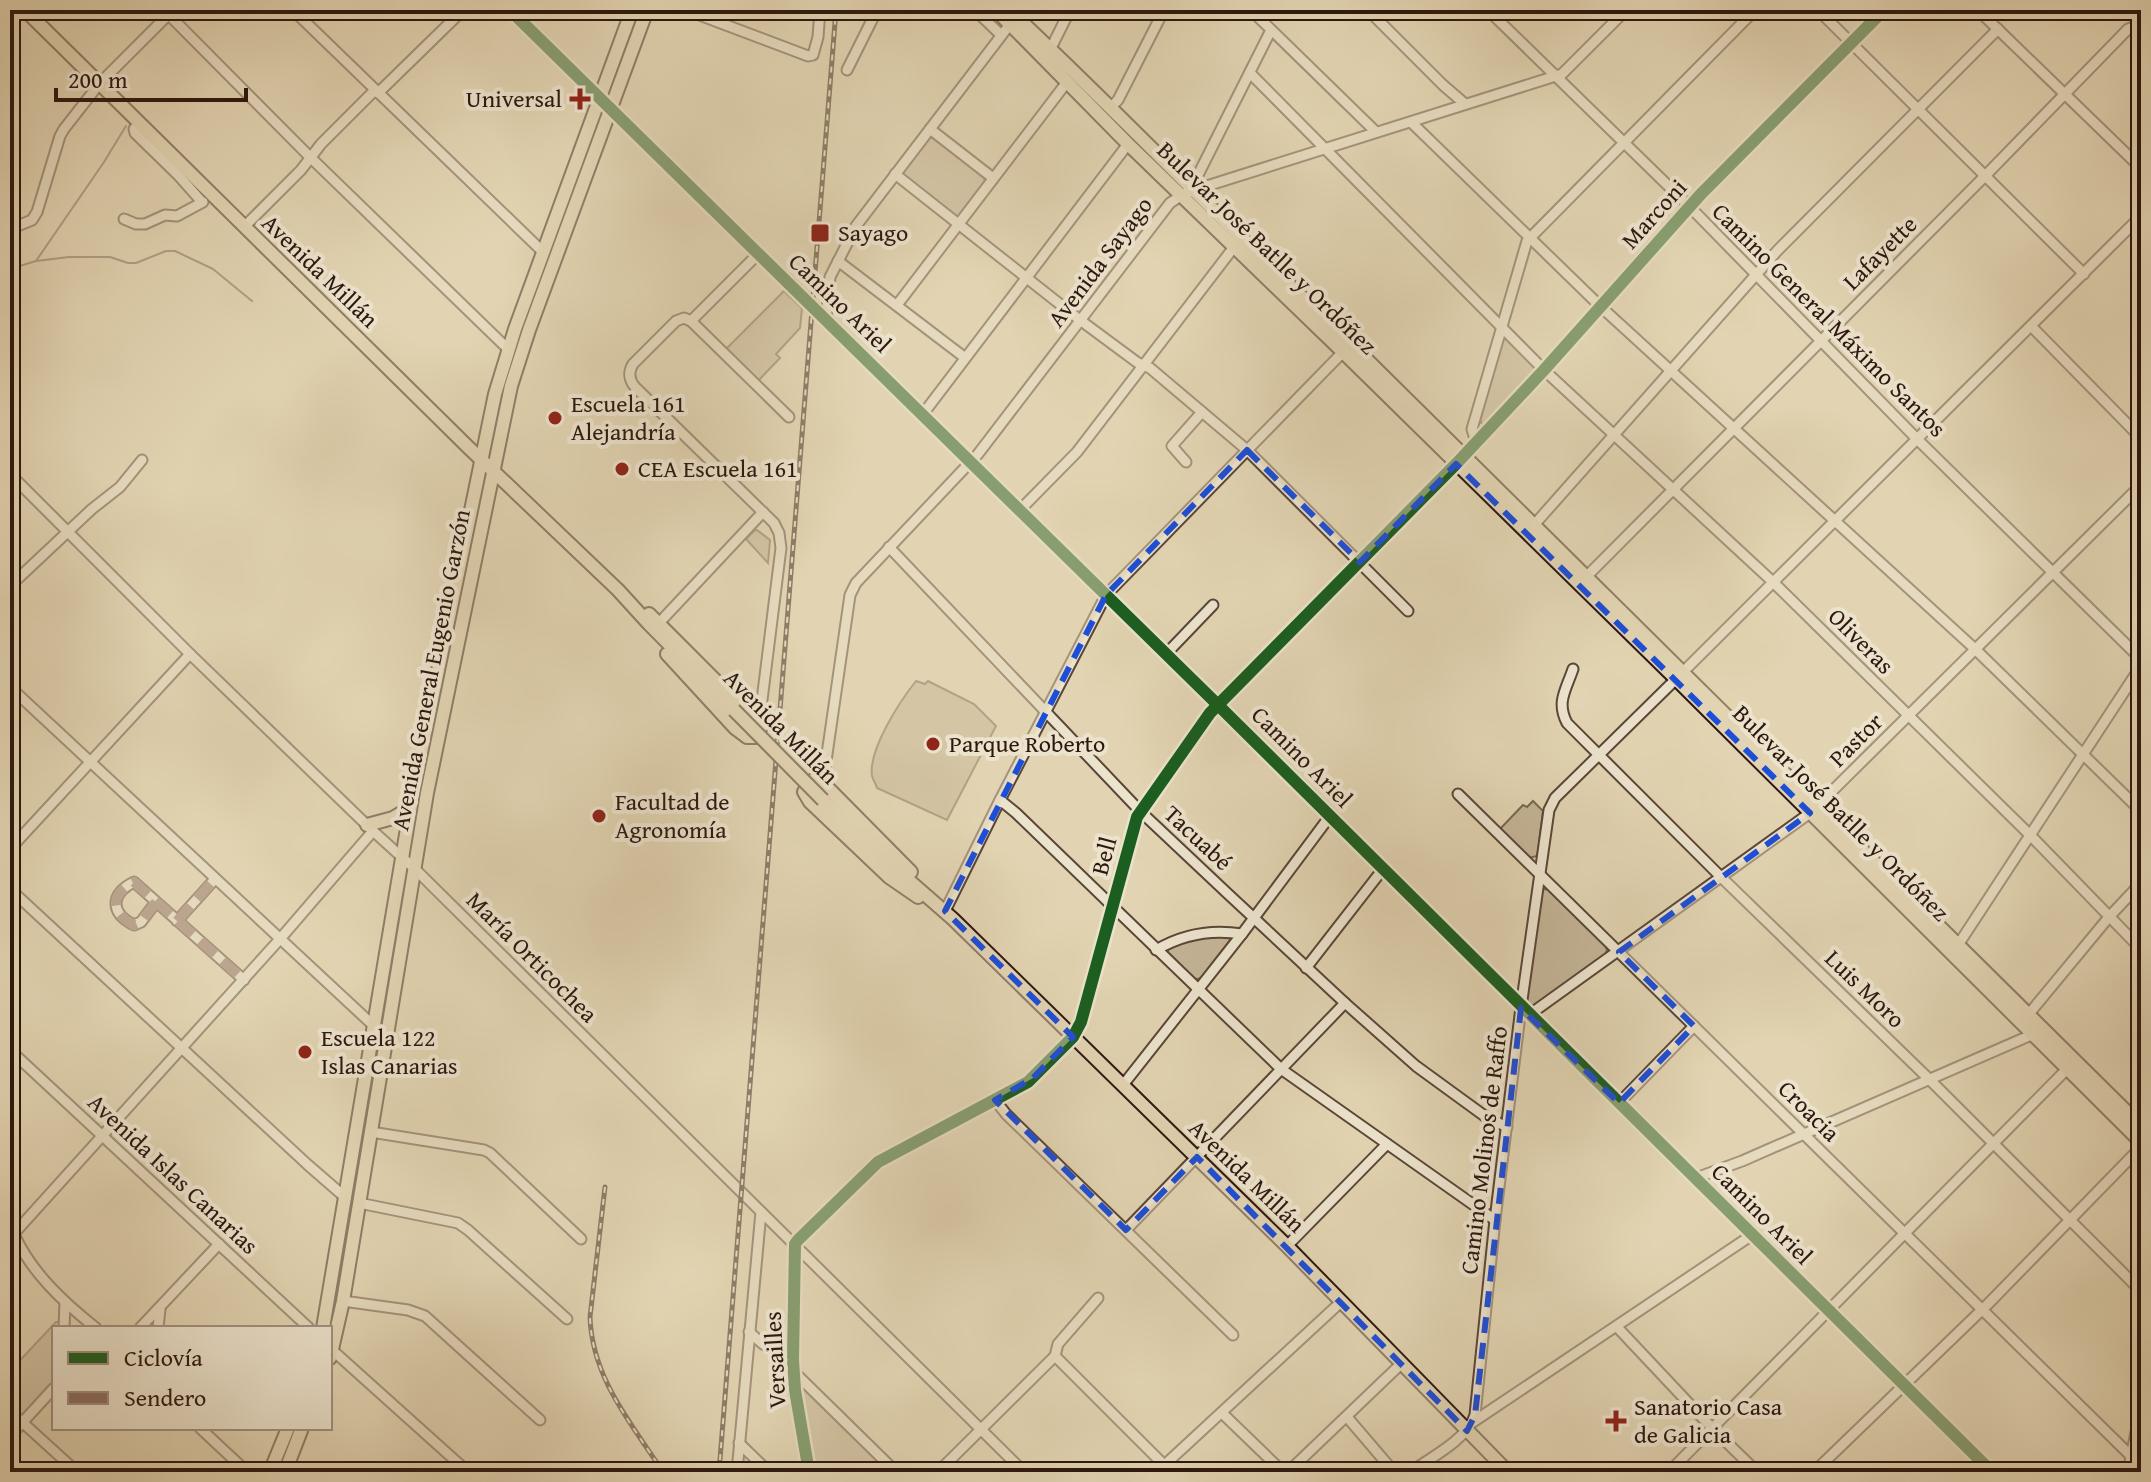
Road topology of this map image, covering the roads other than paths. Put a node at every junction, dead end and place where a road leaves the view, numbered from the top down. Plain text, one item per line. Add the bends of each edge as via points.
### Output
1 (25, 10) edge
2 (293, 10) edge
3 (463, 10) edge
4 (510, 10) edge
5 (632, 10) edge
6 (647, 10) edge
7 (686, 10) edge
8 (820, 10) edge
9 (877, 10) edge
10 (975, 10) edge
11 (996, 10) edge
12 (1070, 10) edge
13 (1164, 10) edge
14 (1251, 10) edge
15 (1368, 10) edge
16 (1488, 10) edge
17 (1626, 10) edge
18 (1755, 10) edge
19 (1818, 10) edge
20 (1884, 10) edge
21 (1978, 10) edge
22 (171, 12) edge
23 (1012, 17) edge
24 (2138, 28) edge
25 (1998, 29) junction
26 (1271, 30) junction
27 (1000, 34) junction
28 (1851, 43) junction
29 (1051, 48) junction
30 (847, 70) dead end
31 (1250, 73) junction
32 (1557, 76) junction
33 (1067, 82) junction
34 (100, 83) junction
35 (376, 91) junction
36 (2066, 94) junction
37 (600, 98) junction
38 (1465, 104) junction
39 (1111, 107) junction
40 (611, 109) junction
41 (1919, 110) junction
42 (1411, 122) junction
43 (930, 129) junction
44 (1376, 132) junction
45 (1624, 143) junction
46 (1128, 144) junction
47 (1326, 148) junction
48 (310, 157) junction
49 (2141, 168) edge
50 (895, 174) junction
51 (1985, 176) junction
52 (1197, 177) dead end
53 (993, 178) junction
54 (1188, 192) junction
55 (208, 199) junction
56 (1690, 207) junction
57 (2141, 216) edge
58 (124, 219) dead end
59 (959, 224) junction
60 (244, 227) junction
61 (10, 229) edge
62 (1531, 237) junction
63 (1234, 247) junction
64 (543, 252) junction
65 (758, 254) junction
66 (838, 261) junction
67 (1756, 274) junction
68 (2084, 274) junction
69 (1026, 277) junction
70 (897, 305) junction
71 (1600, 306) junction
72 (826, 320) junction
73 (1080, 320) junction
74 (691, 321) junction
75 (1501, 326) junction
76 (2031, 326) junction
77 (1822, 340) junction
78 (508, 349) junction
79 (1343, 352) junction
80 (964, 357) junction
81 (1144, 366) junction
82 (1544, 370) junction
83 (1671, 370) junction
84 (1202, 412) junction
85 (923, 414) junction
86 (789, 417) dead end
87 (1734, 430) junction
88 (1615, 435) junction
89 (2141, 438) edge
90 (1917, 439) junction
91 (1476, 443) junction
92 (1247, 450) junction
93 (480, 458) junction
94 (142, 460) dead end
95 (1460, 460) junction
96 (1186, 462) dead end
97 (970, 463) junction
98 (493, 471) junction
99 (11, 476) edge
100 (2141, 485) edge
101 (1673, 490) junction
102 (1019, 511) junction
103 (763, 512) junction
104 (1513, 512) junction
105 (1835, 521) junction
106 (1534, 525) junction
107 (67, 531) junction
108 (889, 547) junction
109 (1360, 562) junction
110 (2053, 572) junction
111 (1586, 577) junction
112 (1773, 582) junction
113 (10, 586) edge
114 (1106, 595) junction
115 (1213, 605) dead end
116 (1408, 611) dead end
117 (654, 624) junction
118 (1975, 649) junction
119 (190, 654) junction
120 (1166, 654) junction
121 (2141, 659) edge
122 (2141, 666) edge
123 (1573, 669) dead end
124 (1679, 676) junction
125 (10, 687) edge
126 (1217, 704) junction
127 (1046, 711) junction
128 (1908, 716) junction
129 (759, 724) junction
130 (2083, 754) junction
131 (1598, 755) junction
132 (91, 763) junction
133 (822, 776) junction
134 (1458, 794) dead end
135 (1000, 800) junction
136 (410, 808) junction
137 (1814, 810) junction
138 (2141, 811) edge
139 (1141, 812) junction
140 (1330, 816) junction
141 (370, 828) junction
142 (2030, 835) junction
143 (10, 849) edge
144 (402, 857) junction
145 (415, 869) junction
146 (1383, 869) junction
147 (1540, 875) junction
148 (1721, 877) junction
149 (215, 879) junction
150 (2141, 883) edge
151 (10, 889) edge
152 (156, 902) junction
153 (1112, 908) junction
154 (946, 912) junction
155 (2109, 917) junction
156 (1253, 918) junction
157 (177, 921) junction
158 (1242, 934) junction
159 (280, 939) junction
160 (1958, 945) junction
161 (2141, 949) edge
162 (1156, 950) junction
163 (1619, 952) junction
164 (1306, 968) junction
165 (244, 980) junction
166 (1198, 990) junction
167 (1345, 1003) junction
168 (1521, 1007) junction
169 (1529, 1015) junction
170 (2028, 1015) junction
171 (1694, 1026) junction
172 (375, 1027) junction
173 (2031, 1035) junction
174 (1073, 1037) junction
175 (182, 1049) junction
176 (10, 1050) edge
177 (1281, 1069) junction
178 (2066, 1070) junction
179 (1929, 1079) junction
180 (1123, 1085) junction
181 (995, 1100) junction
182 (1619, 1103) junction
183 (2141, 1126) edge
184 (1507, 1127) junction
185 (371, 1132) junction
186 (1804, 1134) junction
187 (103, 1137) junction
188 (1387, 1144) junction
189 (1992, 1144) junction
190 (2141, 1145) edge
191 (1197, 1157) junction
192 (1696, 1178) junction
193 (346, 1198) junction
194 (359, 1203) junction
195 (761, 1212) junction
196 (1495, 1220) junction
197 (2069, 1220) junction
198 (1126, 1230) junction
199 (1905, 1234) junction
200 (1752, 1235) junction
201 (12, 1236) edge
202 (581, 1239) dead end
203 (219, 1244) junction
204 (795, 1244) junction
205 (1287, 1246) junction
206 (2141, 1291) edge
207 (1098, 1298) dead end
208 (343, 1301) junction
209 (1342, 1301) junction
210 (65, 1302) junction
211 (160, 1309) junction
212 (1828, 1310) junction
213 (1982, 1310) junction
214 (567, 1319) dead end
215 (64, 1326) edge
216 (94, 1326) edge
217 (142, 1326) edge
218 (158, 1326) edge
219 (307, 1326) edge
220 (323, 1326) edge
221 (1617, 1327) junction
222 (749, 1332) junction
223 (1233, 1335) dead end
224 (763, 1344) junction
225 (332, 1348) edge
226 (747, 1351) junction
227 (332, 1353) edge
228 (1055, 1356) junction
229 (793, 1360) junction
230 (1402, 1363) junction
231 (793, 1371) junction
232 (1904, 1385) junction
233 (52, 1390) edge
234 (2141, 1407) edge
235 (10, 1411) edge
236 (1222, 1413) junction
237 (1347, 1417) junction
238 (540, 1420) dead end
239 (22, 1422) junction
240 (1470, 1426) junction
241 (980, 1428) junction
242 (1712, 1428) junction
243 (202, 1430) edge
244 (287, 1430) edge
245 (301, 1430) edge
246 (10, 1436) edge
247 (739, 1443) junction
248 (2132, 1457) junction
249 (1164, 1470) edge
250 (77, 1472) edge
251 (247, 1472) edge
252 (270, 1472) edge
253 (285, 1472) edge
254 (466, 1472) edge
255 (737, 1472) edge
256 (769, 1472) edge
257 (809, 1472) edge
258 (896, 1472) edge
259 (938, 1472) edge
260 (1024, 1472) edge
261 (1285, 1472) edge
262 (1394, 1472) edge
263 (1410, 1472) edge
264 (1508, 1472) edge
265 (1669, 1472) edge
266 (1757, 1472) edge
267 (1814, 1472) edge
268 (1992, 1472) edge
269 (2128, 1472) edge

1 - 34 main road, Avenida Millán
2 - 35 street
3 - 35 street
4 - 37 street, Camino Ariel
5 - 37 main road, Avenida General Eugenio Garzón
6 - 40 main road, Avenida General Eugenio Garzón
7 - 8 street via 803,55 813,55
9 - 30 street
10 - 27 street
11 - 23 main road, Bulevar José Batlle y Ordóñez
12 - 29 street
13 - 39 street
14 - 26 street
15 - 38 street
16 - 32 street, Camino General Máximo Santos
17 - 32 street, Avenida Sayago
18 - 45 street
19 - 28 street
20 - 28 street, Marconi
21 - 25 street
22 - 34 street
22 - 48 street
23 - 27 street
23 - 29 main road, Bulevar José Batlle y Ordóñez
23 - 33 main road, Bulevar José Batlle y Ordóñez
24 - 36 street, Lafayette via 2128,29
25 - 36 street
25 - 41 street
26 - 31 street
26 - 44 street
27 - 43 street
28 - 41 street
28 - 56 street, Marconi
29 - 39 main road, Bulevar José Batlle y Ordóñez
31 - 47 street, Oliveras
31 - 52 street
32 - 38 street, Avenida Sayago
32 - 45 street, Camino General Máximo Santos
33 - 46 main road, Bulevar José Batlle y Ordóñez
33 - 53 street
34 - 55 main road, Avenida Millán
34 - 61 street via 60,136 32,220
35 - 48 street
35 - 64 street
36 - 49 street
36 - 51 street, Lafayette
37 - 40 street, Camino Ariel
37 - 64 main road, Avenida General Eugenio Garzón
38 - 42 street, Avenida Sayago
39 - 54 main road, Bulevar José Batlle y Ordóñez
40 - 65 street, Camino Ariel
40 - 98 main road, Avenida General Eugenio Garzón via 520,354
41 - 51 street
41 - 67 street
42 - 44 street, Avenida Sayago
42 - 62 street
43 - 50 street
43 - 53 street
44 - 47 street, Avenida Sayago
45 - 56 street, Camino General Máximo Santos
45 - 62 street
46 - 54 main road, Bulevar José Batlle y Ordóñez
46 - 69 street
47 - 54 street, Avenida Sayago
47 - 75 street, Oliveras
48 - 60 street
48 - 78 street
50 - 59 street
50 - 66 street via 856,226
51 - 68 street
51 - 77 street, Lafayette
53 - 59 street
54 - 63 main road, Bulevar José Batlle y Ordóñez
54 - 73 street, Avenida Sayago via 1170,203
54 - 95 main road, Bulevar José Batlle y Ordóñez
55 - 58 street via 177,216 145,224
55 - 60 main road, Avenida Millán
56 - 67 street, Camino General Máximo Santos
56 - 71 street, Marconi
57 - 68 street
59 - 69 street
59 - 70 street
60 - 93 main road, Avenida Millán
62 - 71 street
62 - 75 street
63 - 79 main road, Bulevar José Batlle y Ordóñez
63 - 81 street
64 - 78 main road, Avenida General Eugenio Garzón
65 - 72 street, Camino Ariel
65 - 74 street
66 - 70 street
66 - 72 street via 830,277
67 - 77 street, Camino General Máximo Santos
67 - 83 street
68 - 76 street
69 - 73 street
69 - 80 street
70 - 80 street
71 - 82 street, Marconi
71 - 83 street
72 - 85 street, Camino Ariel
73 - 81 street
73 - 97 street, Avenida Sayago
74 - 86 street
74 - 103 street via 676,321 633,364 630,378
75 - 82 street, Oliveras
75 - 91 street via 1472,429
76 - 89 street
76 - 90 street
77 - 87 street, Lafayette
77 - 90 street, Camino General Máximo Santos
78 - 93 main road, Avenida General Eugenio Garzón
79 - 92 street
79 - 95 main road, Bulevar José Batlle y Ordóñez
80 - 85 street
81 - 84 street
81 - 102 street via 1077,452
82 - 88 street, Oliveras
82 - 91 street, Marconi
83 - 87 street
83 - 88 street
84 - 92 street
84 - 96 street via 1172,446
85 - 97 street, Camino Ariel
87 - 101 street, Lafayette
87 - 105 street
88 - 101 street, Oliveras
88 - 106 street
90 - 105 street
90 - 110 street, Camino General Máximo Santos
91 - 95 street, Marconi
92 - 109 street
92 - 114 street
93 - 98 main road, Avenida Millán
93 - 136 main road, Avenida General Eugenio Garzón
94 - 107 street via 120,487
95 - 104 main road, Bulevar José Batlle y Ordóñez
95 - 109 street, Bell
97 - 102 street, Camino Ariel
97 - 108 street, Avenida Sayago
98 - 117 main road, Avenida Millán
98 - 145 main road, Avenida General Eugenio Garzón
99 - 107 street, María Orticochea
100 - 110 street, Pastor
101 - 111 street, Lafayette
101 - 112 street, Oliveras
102 - 114 street, Camino Ariel
103 - 117 street
103 - 129 street via 774,523 781,548
104 - 106 main road, Bulevar José Batlle y Ordóñez
104 - 124 main road, Bulevar José Batlle y Ordóñez
105 - 112 street
105 - 118 street
106 - 111 main road, Bulevar José Batlle y Ordóñez
107 - 113 street
107 - 119 street, María Orticochea
108 - 127 street, Tacuabé
108 - 133 street, Avenida Sayago via 850,595
109 - 116 street
109 - 126 street, Bell
110 - 118 street, Pastor
110 - 121 street, Camino General Máximo Santos
111 - 124 main road, Bulevar José Batlle y Ordóñez
112 - 124 street
112 - 128 street, Oliveras
114 - 120 street, Camino Ariel
114 - 127 street
115 - 120 street
117 - 129 main road
117 - 129 main road via 653,640 735,728 752,738 759,733
117 - 154 main road, Avenida Millán, bridge via 823,800
118 - 128 street, Pastor
118 - 130 street
119 - 132 street
119 - 141 street, María Orticochea
120 - 126 street, Camino Ariel
122 - 130 street
123 - 131 street, Luis Moro via 1563,714
124 - 131 street
124 - 137 main road, Bulevar José Batlle y Ordóñez
125 - 132 street
126 - 139 street, Bell
126 - 140 street, Camino Ariel
127 - 135 street
127 - 139 street, Tacuabé
128 - 137 street, Pastor
128 - 142 street, Oliveras
130 - 138 street
130 - 142 street
131 - 147 street, Camino Molinos de Raffo via 1551,802
131 - 148 street, Luis Moro
132 - 143 street
132 - 149 street
133 - 154 main road
133 - 154 main road via 805,789 810,802 889,877
134 - 147 street, Croacia
135 - 153 street
135 - 154 street
136 - 141 main road
136 - 144 main road, Avenida General Eugenio Garzón
137 - 148 street, Pastor
137 - 160 main road, Bulevar José Batlle y Ordóñez
137 - 173 main road, Bulevar José Batlle y Ordóñez
139 - 153 street, Bell
139 - 156 street, Tacuabé
140 - 146 street, Camino Ariel
140 - 156 street
141 - 144 street, María Orticochea
141 - 159 street
142 - 155 street, Oliveras
142 - 160 street
144 - 145 street, María Orticochea
144 - 172 main road, Avenida General Eugenio Garzón
145 - 185 main road, Avenida General Eugenio Garzón
145 - 195 street, María Orticochea
146 - 164 street
146 - 168 street, Camino Ariel
147 - 163 street, Croacia
147 - 168 street, Camino Molinos de Raffo
148 - 163 street, Pastor
148 - 179 street, Luis Moro
149 - 157 street
149 - 159 street
150 - 155 street
151 - 175 street
152 - 152 street via 134,882 115,906 134,925
152 - 157 street
153 - 162 street
153 - 174 street, Bell
154 - 174 main road, Avenida Millán
155 - 161 street, Oliveras
155 - 170 street
156 - 158 street
156 - 164 street, Tacuabé
157 - 165 street
158 - 162 street via 1201,933
158 - 166 street
159 - 165 street
159 - 172 street
160 - 170 main road, Bulevar José Batlle y Ordóñez
162 - 166 street
163 - 169 street, Pastor
163 - 171 street, Croacia
164 - 167 street, Tacuabé
165 - 175 street
166 - 177 street
166 - 180 street
167 - 177 street
167 - 184 street, Tacuabé via 1416,1066
168 - 169 street, Camino Ariel
168 - 184 street, Camino Molinos de Raffo
169 - 182 street, Camino Ariel
170 - 183 main road, Bulevar José Batlle y Ordóñez
171 - 182 street
171 - 186 street, Croacia
172 - 193 main road, Avenida General Eugenio Garzón
173 - 178 main road, Bulevar José Batlle y Ordóñez
173 - 179 street
174 - 180 main road, Avenida Millán
174 - 181 street, Bell via 1033,1078
175 - 187 street
175 - 193 street
176 - 187 street, Avenida Islas Canarias
177 - 188 street
177 - 191 street
178 - 189 street
178 - 190 main road, Bulevar José Batlle y Ordóñez
179 - 186 street
179 - 189 street, Luis Moro
180 - 191 main road, Avenida Millán
181 - 198 street
181 - 204 street, Bell via 878,1162
182 - 192 street, Camino Ariel
184 - 196 street, Camino Molinos de Raffo
185 - 194 main road, Avenida General Eugenio Garzón
185 - 202 street via 490,1153
186 - 192 street
186 - 199 street, Croacia
187 - 201 street
187 - 203 street, Avenida Islas Canarias
188 - 196 street
188 - 205 street
189 - 197 street, Luis Moro
189 - 199 street
190 - 197 street
191 - 198 street
191 - 205 main road, Avenida Millán
192 - 200 street, Camino Ariel
193 - 220 main road, Avenida General Eugenio Garzón
194 - 208 main road, Avenida General Eugenio Garzón
194 - 214 street via 458,1223
195 - 204 street, María Orticochea
195 - 222 street
196 - 240 street, Camino Molinos de Raffo
197 - 206 street, Luis Moro
197 - 213 street
198 - 223 street
199 - 212 street
199 - 213 street, Croacia
200 - 212 street, Camino Ariel
200 - 221 street
201 - 210 street
203 - 211 street
203 - 219 street, Avenida Islas Canarias
204 - 229 street, Versailles
204 - 241 street, María Orticochea
205 - 209 main road, Avenida Millán
207 - 228 street via 1058,1344
208 - 225 main road, Avenida General Eugenio Garzón
208 - 238 street via 425,1316
209 - 230 main road, Avenida Millán
209 - 236 street
210 - 215 street
210 - 216 street
211 - 217 street
211 - 218 street
212 - 232 street, Camino Ariel
212 - 242 street
213 - 232 street
213 - 248 street, Croacia
221 - 240 street
221 - 242 street
222 - 224 street
222 - 226 street
224 - 226 street
224 - 229 street
226 - 247 street
227 - 254 street
228 - 241 street
228 - 249 street
229 - 231 street, Versailles
230 - 237 street
230 - 240 main road, Avenida Millán
231 - 257 street, Versailles
231 - 258 street
232 - 267 street
232 - 268 street, Camino Ariel
233 - 239 street
234 - 248 street
235 - 239 street
236 - 249 street
236 - 261 street
237 - 261 street
237 - 262 street
239 - 246 street
239 - 250 street
240 - 263 street
240 - 264 main road, Avenida Millán
241 - 259 street
241 - 260 street, María Orticochea
242 - 265 street
242 - 266 street
243 - 251 street
244 - 252 main road
245 - 253 main road
247 - 255 street
247 - 256 street
248 - 269 street

